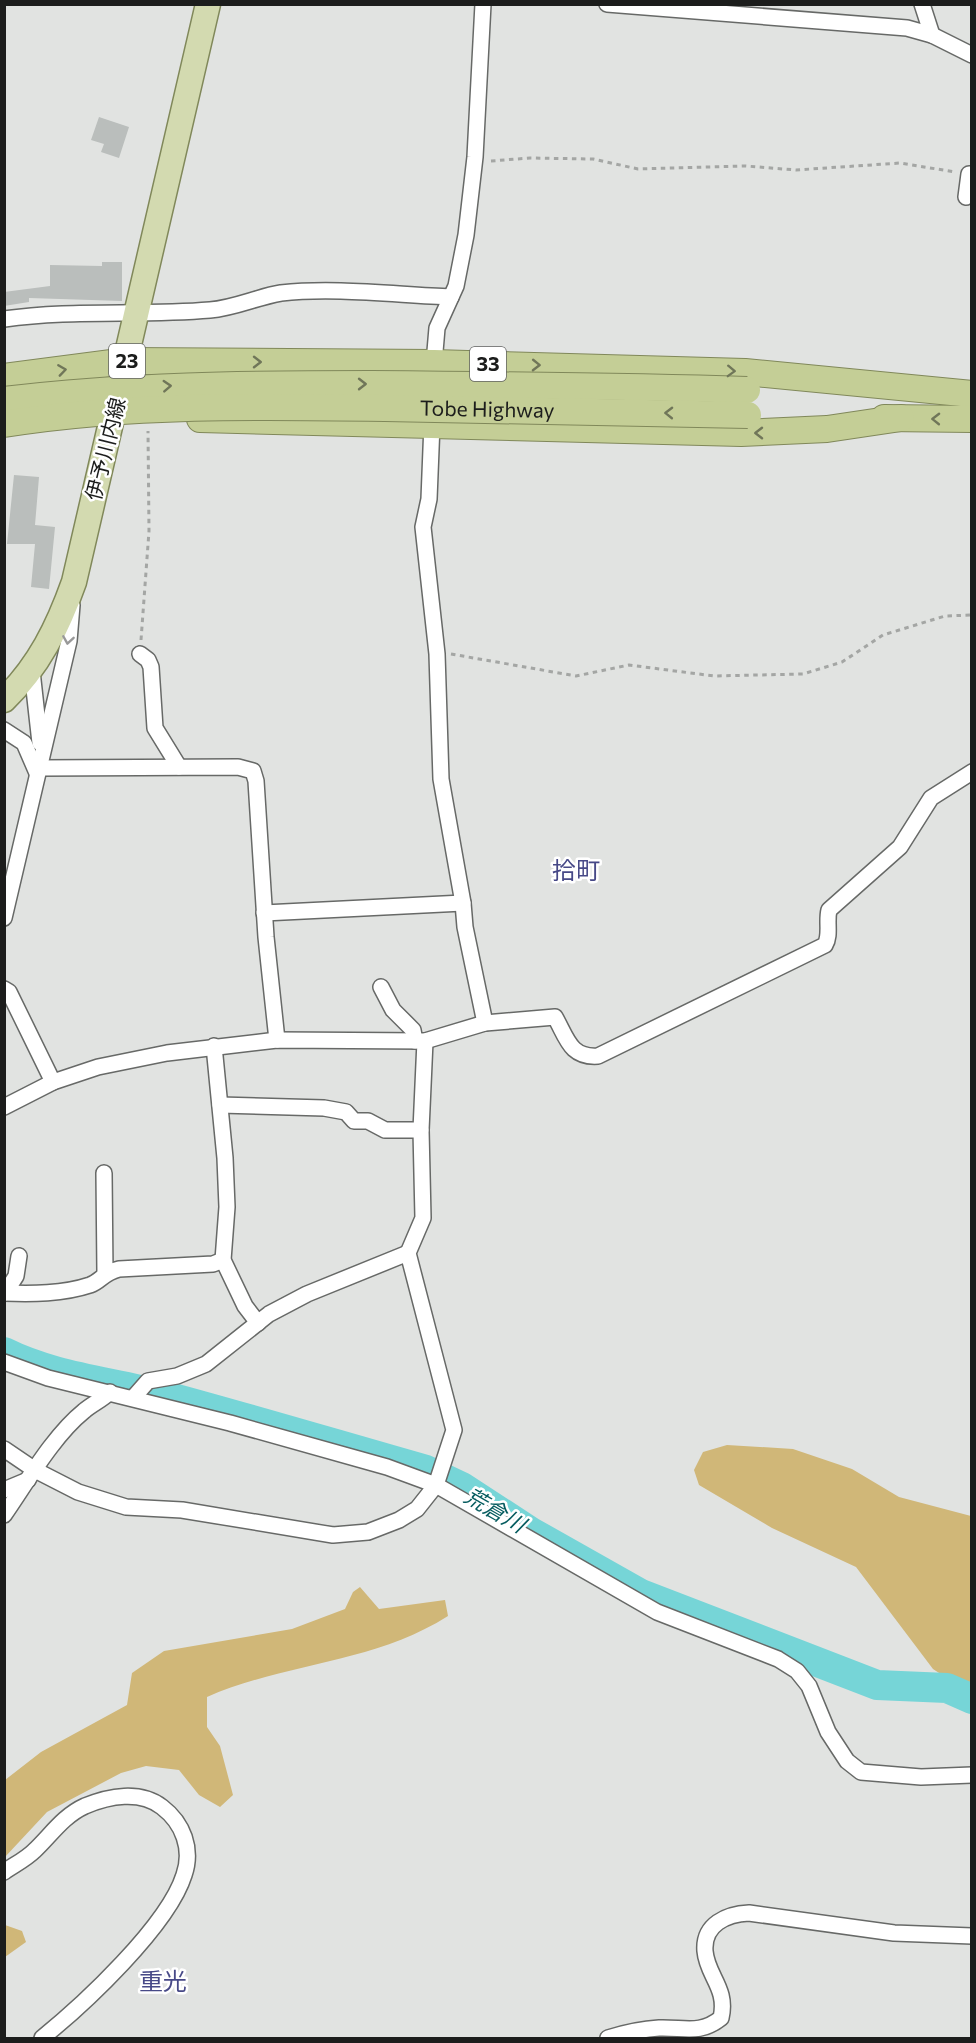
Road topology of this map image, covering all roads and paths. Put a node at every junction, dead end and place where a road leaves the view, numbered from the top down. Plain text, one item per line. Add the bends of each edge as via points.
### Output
1 (208, 4) edge
2 (483, 4) edge
3 (607, 4) edge
4 (922, 4) edge
5 (932, 34) junction
6 (972, 55) edge
7 (474, 163) junction
8 (970, 174) edge
9 (966, 197) dead end
10 (451, 297) junction
11 (137, 312) junction
12 (4, 319) edge
13 (127, 361) junction
14 (434, 363) junction
15 (4, 377) edge
16 (972, 396) edge
17 (4, 400) edge
18 (748, 402) junction
19 (901, 418) junction
20 (146, 419) junction
21 (972, 419) edge
22 (112, 422) junction
23 (4, 424) edge
24 (432, 424) junction
25 (4, 435) edge
26 (74, 582) junction
27 (972, 615) edge
28 (140, 654) joint
29 (437, 654) junction
30 (32, 670) junction
31 (4, 700) edge
32 (4, 730) edge
33 (40, 767) junction
34 (179, 767) junction
35 (972, 772) edge
36 (463, 903) junction
37 (264, 913) junction
38 (4, 918) edge
39 (381, 987) dead end
40 (4, 989) edge
41 (485, 1023) junction
42 (277, 1040) junction
43 (420, 1041) junction
44 (214, 1046) junction
45 (53, 1082) junction
46 (220, 1105) junction
47 (4, 1107) edge
48 (422, 1130) junction
49 (104, 1173) dead end
50 (408, 1253) junction
51 (19, 1256) dead end
52 (223, 1260) junction
53 (105, 1273) junction
54 (5, 1293) edge
55 (258, 1323) junction
56 (4, 1362) edge
57 (110, 1392) junction
58 (133, 1398) junction
59 (4, 1449) edge
60 (32, 1475) junction
61 (436, 1485) junction
62 (4, 1490) edge
63 (4, 1515) edge
64 (972, 1775) edge
65 (4, 1872) edge
66 (972, 1936) edge
67 (42, 2038) edge
68 (608, 2038) edge

1 - 11 main road, 伊予川内線 / 23
2 - 7 street
3 - 5 street via 907,28
4 - 5 street
5 - 6 street
7 - 8 path via 551,158 593,159 638,169 746,166 796,170 900,163
7 - 10 street via 466,235
8 - 9 street
10 - 11 street via 306,292 279,294 211,310
10 - 14 street via 437,328
11 - 12 street via 57,313
11 - 13 main road, 伊予川内線 / 23
13 -> 14 highway, 33
15 -> 13 highway, 33
13 - 22 main road, 伊予川内線 / 23
14 -> 16 highway, 33 via 745,372
14 - 24 highway
16 - 18 highway, Tobe Highway / 33
17 -> 18 highway, Tobe Highway / 33, bridge via 195,385 570,385
18 - 19 highway, Tobe Highway / 33
18 -> 23 highway, Tobe Highway / 33, bridge via 157,409 62,415
21 -> 19 highway, Tobe Highway / 33
19 -> 24 highway, 33 via 779,433
20 - 22 highway, 33
20 - 24 highway, 33
20 - 28 path via 149,531
22 - 25 highway, 33
22 - 26 main road, 伊予川内線 / 23
24 - 29 street via 429,499 423,527
26 - 30 main road, 伊予川内線 / 23 via 61,618
26 -> 33 street via 69,641
27 - 29 path via 945,616 883,635 842,662 803,674 714,676 629,665 576,676
28 - 34 street via 150,667 155,728
29 - 36 street via 441,779
30 - 31 main road, 伊予川内線 / 23
30 - 33 street
32 - 33 street via 20,738
33 - 34 street
33 - 38 street
34 - 37 street via 238,767 253,771
35 - 41 street via 931,798 900,847 829,910 825,945 598,1056 577,1054 555,1017
36 - 37 street
36 - 41 street
37 - 42 street
39 - 43 street via 393,1010
40 - 45 street via 9,992
41 - 43 street
42 - 43 street
42 - 44 street
43 - 48 street
44 - 45 street via 130,1059
44 - 46 street
45 - 47 street
46 - 48 street via 324,1108 346,1112 354,1121 369,1121 385,1130
46 - 52 street via 227,1207
48 - 50 street via 423,1218
49 - 53 street
50 - 55 street via 307,1294
50 - 61 street via 454,1430
51 - 54 street via 16,1276
52 - 53 street
52 - 55 street via 245,1306
53 - 54 street via 93,1284 68,1290
55 - 58 street via 206,1364 177,1376 148,1381
56 - 57 street via 48,1378
57 - 58 street
57 - 60 street via 84,1410
58 - 61 street via 353,1458
59 - 60 street
60 - 61 street via 126,1507 182,1510 333,1535 358,1534 399,1520 417,1509
60 - 62 street
60 - 63 street
61 - 64 street via 657,1612 778,1659 797,1671 809,1686 828,1732 847,1761 861,1772 921,1777
65 - 67 street via 33,1852 58,1823 83,1807 110,1798 153,1799 184,1832 186,1866 174,1899 101,1987
66 - 68 street via 894,1933 749,1913 723,1917 706,1939 705,1952 721,1991 721,2018 702,2029 659,2028

